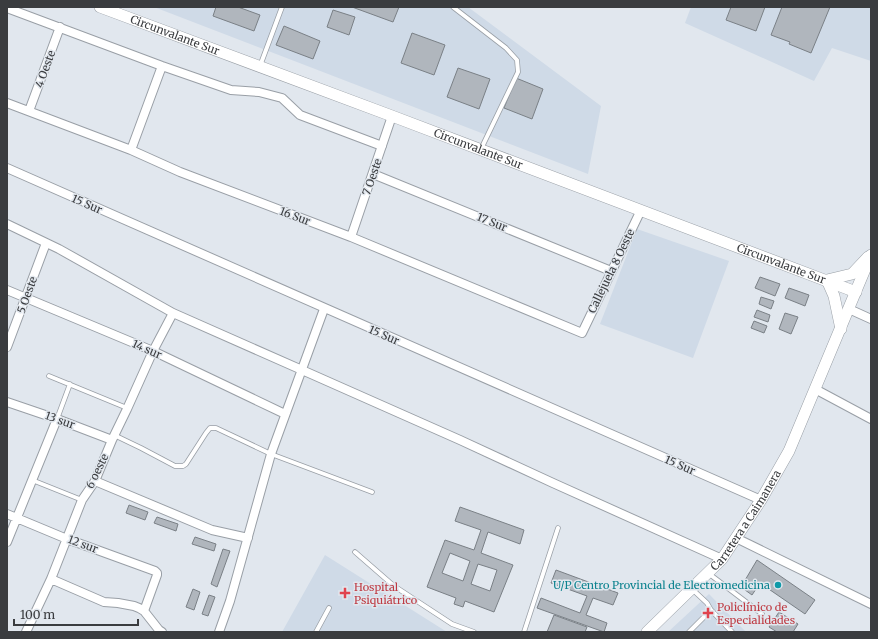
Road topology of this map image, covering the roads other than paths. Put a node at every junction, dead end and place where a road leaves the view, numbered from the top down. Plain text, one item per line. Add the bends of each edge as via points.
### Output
1 (100, 7) edge
2 (282, 7) edge
3 (453, 7) edge
4 (7, 8) edge
5 (60, 27) junction
6 (162, 66) junction
7 (260, 66) junction
8 (7, 103) edge
9 (29, 111) junction
10 (392, 116) junction
11 (382, 146) junction
12 (481, 149) junction
13 (131, 150) junction
14 (7, 168) edge
15 (373, 174) junction
16 (641, 210) junction
17 (7, 224) edge
18 (351, 237) junction
19 (46, 243) junction
20 (871, 255) edge
21 (611, 272) junction
22 (827, 280) junction
23 (7, 290) edge
24 (856, 292) junction
25 (26, 298) junction
26 (324, 309) junction
27 (849, 309) junction
28 (173, 313) junction
29 (871, 319) edge
30 (840, 329) junction
31 (582, 333) joint
32 (7, 347) edge
33 (153, 351) junction
34 (302, 370) junction
35 (49, 376) dead end
36 (70, 384) junction
37 (815, 389) junction
38 (7, 402) edge
39 (127, 409) junction
40 (285, 414) junction
41 (57, 419) junction
42 (871, 419) edge
43 (113, 438) junction
44 (271, 454) junction
45 (32, 480) junction
46 (95, 481) junction
47 (372, 492) dead end
48 (82, 500) junction
49 (761, 500) junction
50 (7, 514) edge
51 (16, 518) junction
52 (558, 528) dead end
53 (67, 538) junction
54 (248, 538) junction
55 (736, 538) junction
56 (7, 542) edge
57 (355, 552) dead end
58 (722, 559) junction
59 (708, 573) junction
60 (51, 579) junction
61 (692, 588) junction
62 (871, 604) edge
63 (329, 608) dead end
64 (711, 610) junction
65 (144, 611) junction
66 (762, 614) dead end
67 (159, 631) edge
68 (26, 632) edge
69 (219, 632) edge
70 (316, 632) edge
71 (474, 632) edge
72 (524, 632) edge
73 (647, 632) edge
74 (689, 632) edge
75 (732, 632) edge

1 - 7 main road, Circunvalante Sur
2 - 7 lane
3 - 12 lane via 506,48 517,60 518,72
4 - 5 street
5 - 6 street
5 - 9 street, 4 Oeste
6 - 11 street via 231,90 259,92 282,98 300,115
6 - 13 street
7 - 10 main road, Circunvalante Sur
8 - 9 street, 16 Sur
9 - 13 street, 16 Sur
10 - 11 street, 7 Oeste
10 - 12 main road, Circunvalante Sur
11 - 15 street, 7 Oeste
12 - 16 main road, Circunvalante Sur
13 - 18 street, 16 Sur via 180,172
14 - 26 street, 15 Sur
15 - 18 street, 7 Oeste
15 - 21 street, 17 Sur
16 - 21 street, Callejuela 8 Oeste
16 - 22 main road, Circunvalante Sur
17 - 19 street
18 - 31 street, 16 Sur
19 - 25 street, 5 Oeste
19 - 28 street
20 - 22 main road via 852,274
20 - 24 main road, Carretera a Caimanera
21 - 31 street, Callejuela 8 Oeste
22 - 24 main road, Circunvalante Sur
22 - 30 main road via 834,296
23 - 25 street, 14 sur
24 - 27 main road, Carretera a Caimanera
25 - 32 street, 5 Oeste
25 - 33 street, 14 sur
26 - 34 street
26 - 49 street, 15 Sur
27 - 29 street
27 - 30 main road, Carretera a Caimanera
28 - 33 street, 6 oeste
28 - 34 street
30 - 37 main road, Carretera a Caimanera
33 - 39 street, 6 oeste
33 - 40 street, 14 sur
34 - 40 street
34 - 58 street
35 - 36 lane
36 - 39 lane
36 - 41 lane
37 - 42 street
37 - 49 main road, Carretera a Caimanera via 788,451
38 - 41 street, 13 sur
39 - 43 street, 6 oeste
40 - 44 street
41 - 43 street, 13 sur
41 - 45 street
43 - 44 lane via 141,448 175,466 186,464 210,428 216,428
43 - 46 street, 6 oeste
44 - 47 lane
44 - 54 street
45 - 48 lane
45 - 51 street
46 - 48 street, 6 oeste
46 - 54 street via 212,530
48 - 53 street, 6 oeste
49 - 55 main road, Carretera a Caimanera
50 - 51 street, 12 sur
51 - 53 street, 12 sur
51 - 56 street
52 - 72 lane
53 - 60 street, 6 oeste
53 - 65 street, 12 sur via 155,571 157,575
54 - 69 street
55 - 58 main road, Carretera a Caimanera
55 - 62 street
57 - 71 lane via 394,586 452,624
58 - 59 main road, Carretera a Caimanera
59 - 61 main road, Carretera a Caimanera
59 - 66 lane
60 - 65 street via 104,602 134,606
60 - 68 street, 6 oeste
61 - 64 lane
61 - 73 main road, Carretera a Caimanera
63 - 70 lane
64 - 74 lane
64 - 75 lane
65 - 67 street

